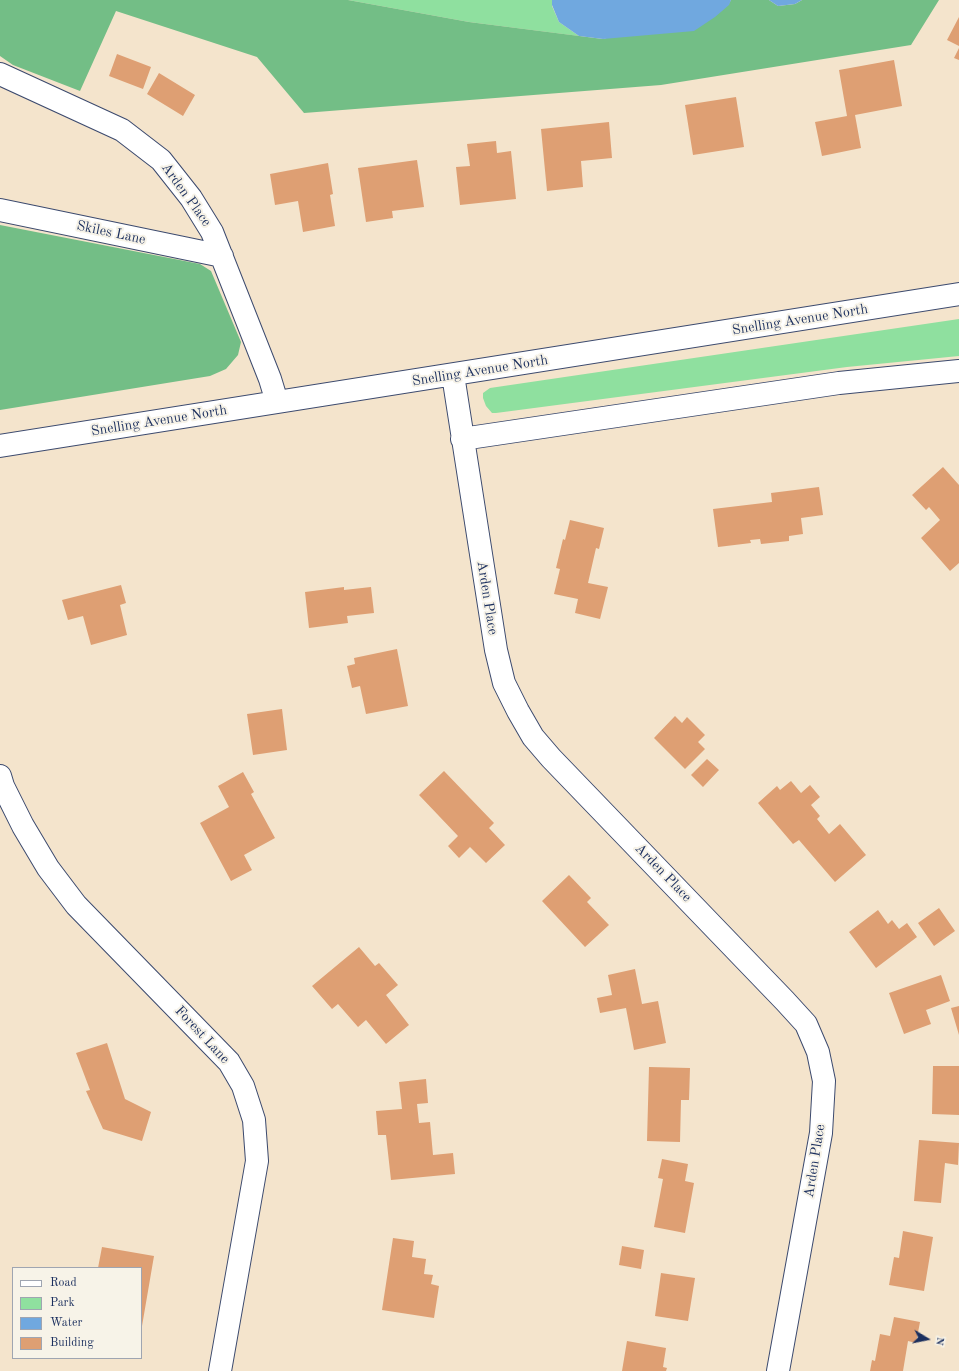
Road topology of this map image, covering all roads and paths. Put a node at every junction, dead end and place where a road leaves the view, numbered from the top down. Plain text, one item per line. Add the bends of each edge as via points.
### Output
1 (0, 74) edge
2 (0, 210) edge
3 (222, 256) junction
4 (959, 294) edge
5 (959, 371) edge
6 (453, 375) junction
7 (277, 402) junction
8 (462, 439) junction
9 (0, 446) edge
10 (0, 776) edge
11 (220, 1371) edge
12 (778, 1371) edge

1 - 3 street, Arden Place via 122,130 161,160 191,198 212,232
2 - 3 street, Skiles Lane
3 - 7 street, Arden Place
4 - 6 street, Snelling Avenue North
5 - 8 street via 839,383
6 - 7 street, Snelling Avenue North
6 - 8 street, Arden Place
7 - 9 street, Snelling Avenue North
8 - 12 street, Arden Place via 496,650 504,682 533,737 786,1001 806,1024 818,1052 824,1081 821,1133
10 - 11 street, Forest Lane via 48,868 76,905 229,1062 243,1086 254,1120 257,1161

